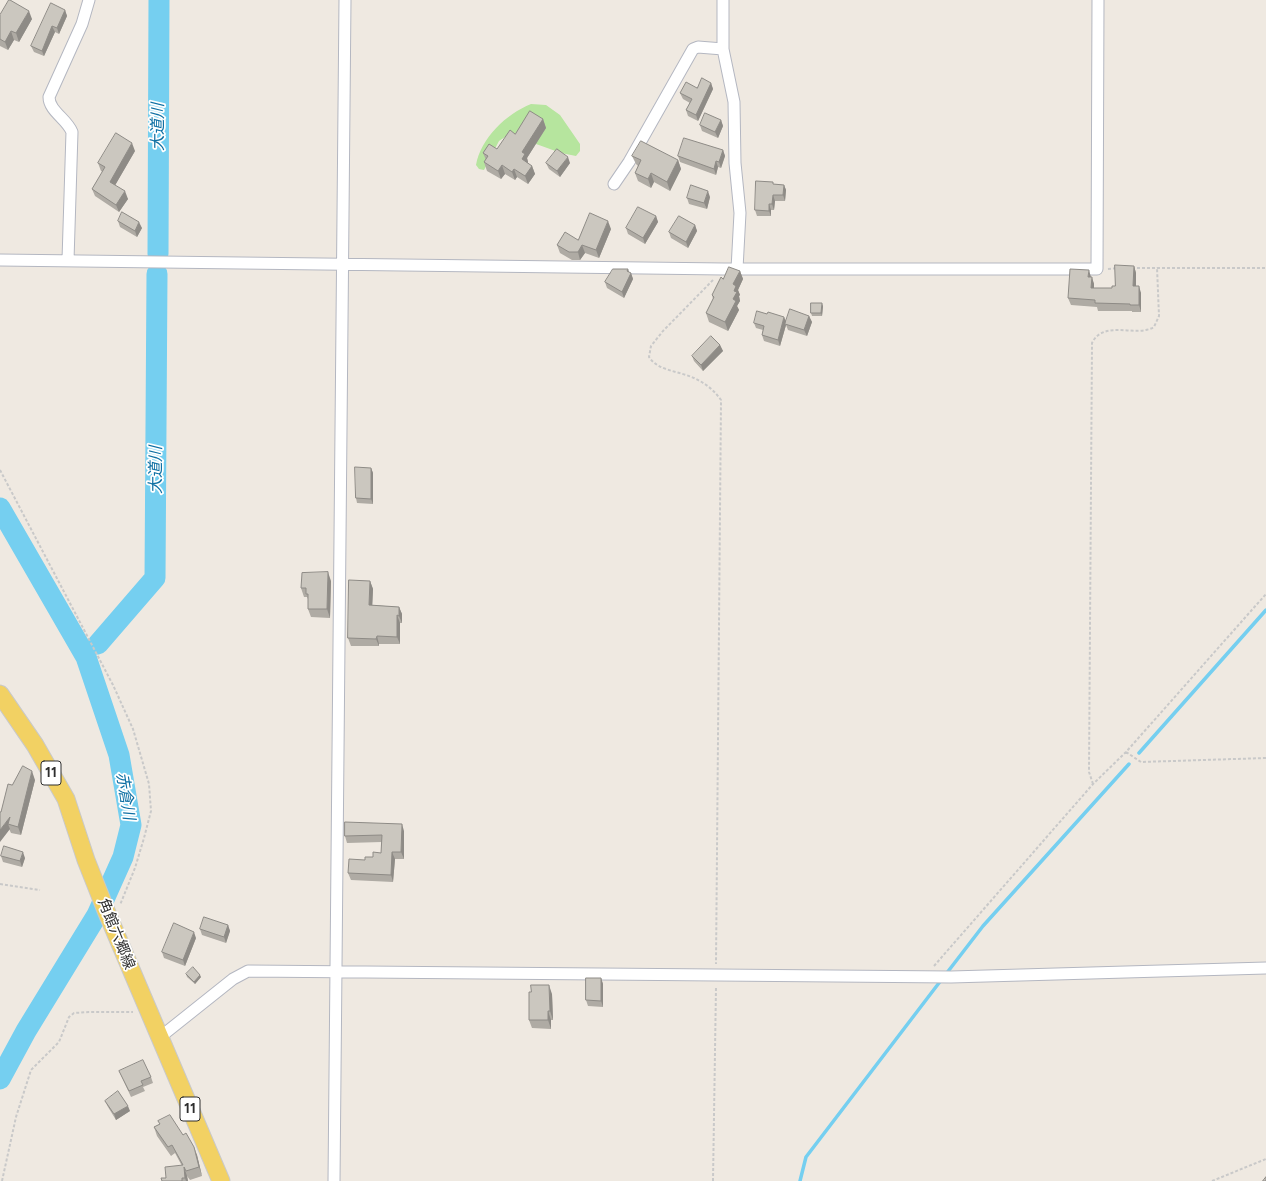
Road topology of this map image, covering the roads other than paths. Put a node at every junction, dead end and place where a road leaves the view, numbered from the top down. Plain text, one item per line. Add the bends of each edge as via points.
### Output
1 (89, 0) edge
2 (345, 0) edge
3 (723, 0) edge
4 (1098, 0) edge
5 (723, 49) junction
6 (614, 184) dead end
7 (0, 260) edge
8 (68, 260) junction
9 (342, 265) junction
10 (737, 269) junction
11 (0, 694) edge
12 (1266, 968) edge
13 (336, 972) junction
14 (159, 1038) junction
15 (221, 1181) edge
16 (334, 1181) edge

1 - 8 street via 82,24 49,97 52,107 69,125 72,132
2 - 9 street
3 - 5 street
4 - 10 street via 1097,269
5 - 6 street via 693,48
5 - 10 street via 734,102 740,213
7 - 8 street
8 - 9 street
9 - 10 street
9 - 13 street
11 - 14 main road, 角館六郷線 / 11 via 66,799 86,860
12 - 13 street via 951,977
13 - 14 street via 248,971 233,979
13 - 16 street
14 - 15 main road, 角館六郷線 / 11

